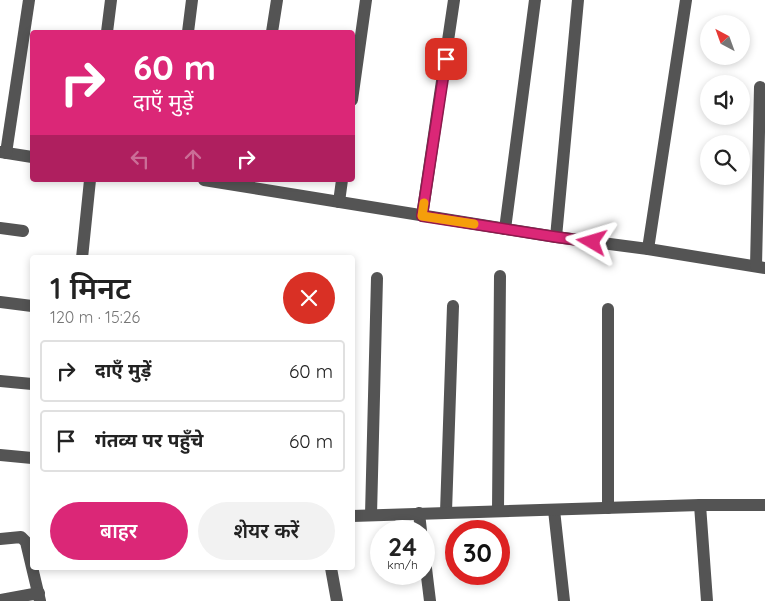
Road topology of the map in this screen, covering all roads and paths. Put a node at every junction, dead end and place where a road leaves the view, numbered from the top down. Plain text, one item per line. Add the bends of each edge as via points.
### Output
1 (29, 0) edge
2 (111, 0) edge
3 (192, 0) edge
4 (277, 0) edge
5 (366, 0) edge
6 (454, 0) edge
7 (535, 0) edge
8 (578, 0) edge
9 (686, 0) edge
10 (107, 30) edge
11 (188, 30) edge
12 (272, 30) edge
13 (355, 79) edge
14 (760, 87) dead end
15 (3, 153) edge
16 (30, 157) edge
17 (90, 182) edge
18 (227, 182) edge
19 (342, 182) edge
20 (250, 184) edge
21 (338, 202) junction
22 (422, 216) junction
23 (0, 228) edge
24 (505, 229) junction
25 (22, 231) dead end
26 (556, 237) junction
27 (648, 248) junction
28 (82, 255) edge
29 (760, 267) edge
30 (500, 276) dead end
31 (377, 278) dead end
32 (0, 302) edge
33 (30, 306) edge
34 (452, 306) dead end
35 (608, 309) dead end
36 (0, 381) edge
37 (30, 384) edge
38 (0, 455) edge
39 (30, 458) edge
40 (700, 505) junction
41 (765, 505) edge
42 (608, 508) junction
43 (554, 510) junction
44 (498, 511) junction
45 (446, 512) junction
46 (419, 513) junction
47 (371, 515) junction
48 (355, 516) edge
49 (420, 520) edge
50 (0, 539) edge
51 (30, 558) edge
52 (33, 570) edge
53 (332, 570) edge
54 (428, 585) edge
55 (40, 597) edge
56 (0, 600) edge
57 (337, 601) edge
58 (430, 601) edge
59 (564, 601) edge
60 (707, 601) edge

1 - 15 street
2 - 10 street
3 - 11 street
4 - 12 street
5 - 13 street
6 - 22 street
7 - 24 street
8 - 26 street
9 - 27 street
14 - 29 street
15 - 16 street
17 - 28 street
18 - 20 street
19 - 21 street
20 - 21 street
21 - 22 street
22 - 24 street
23 - 25 street
24 - 26 street
26 - 27 street
27 - 29 street
30 - 44 street
31 - 47 street
32 - 33 street
34 - 45 street
35 - 42 street
36 - 37 street
38 - 39 street
40 - 41 street
40 - 42 street
40 - 60 street
42 - 43 street
43 - 44 street
43 - 59 street
44 - 45 street
45 - 46 street
46 - 47 street
46 - 49 street
47 - 48 street
50 - 51 street via 21,537 26,542
52 - 55 street
53 - 57 street
54 - 58 street
55 - 56 street

